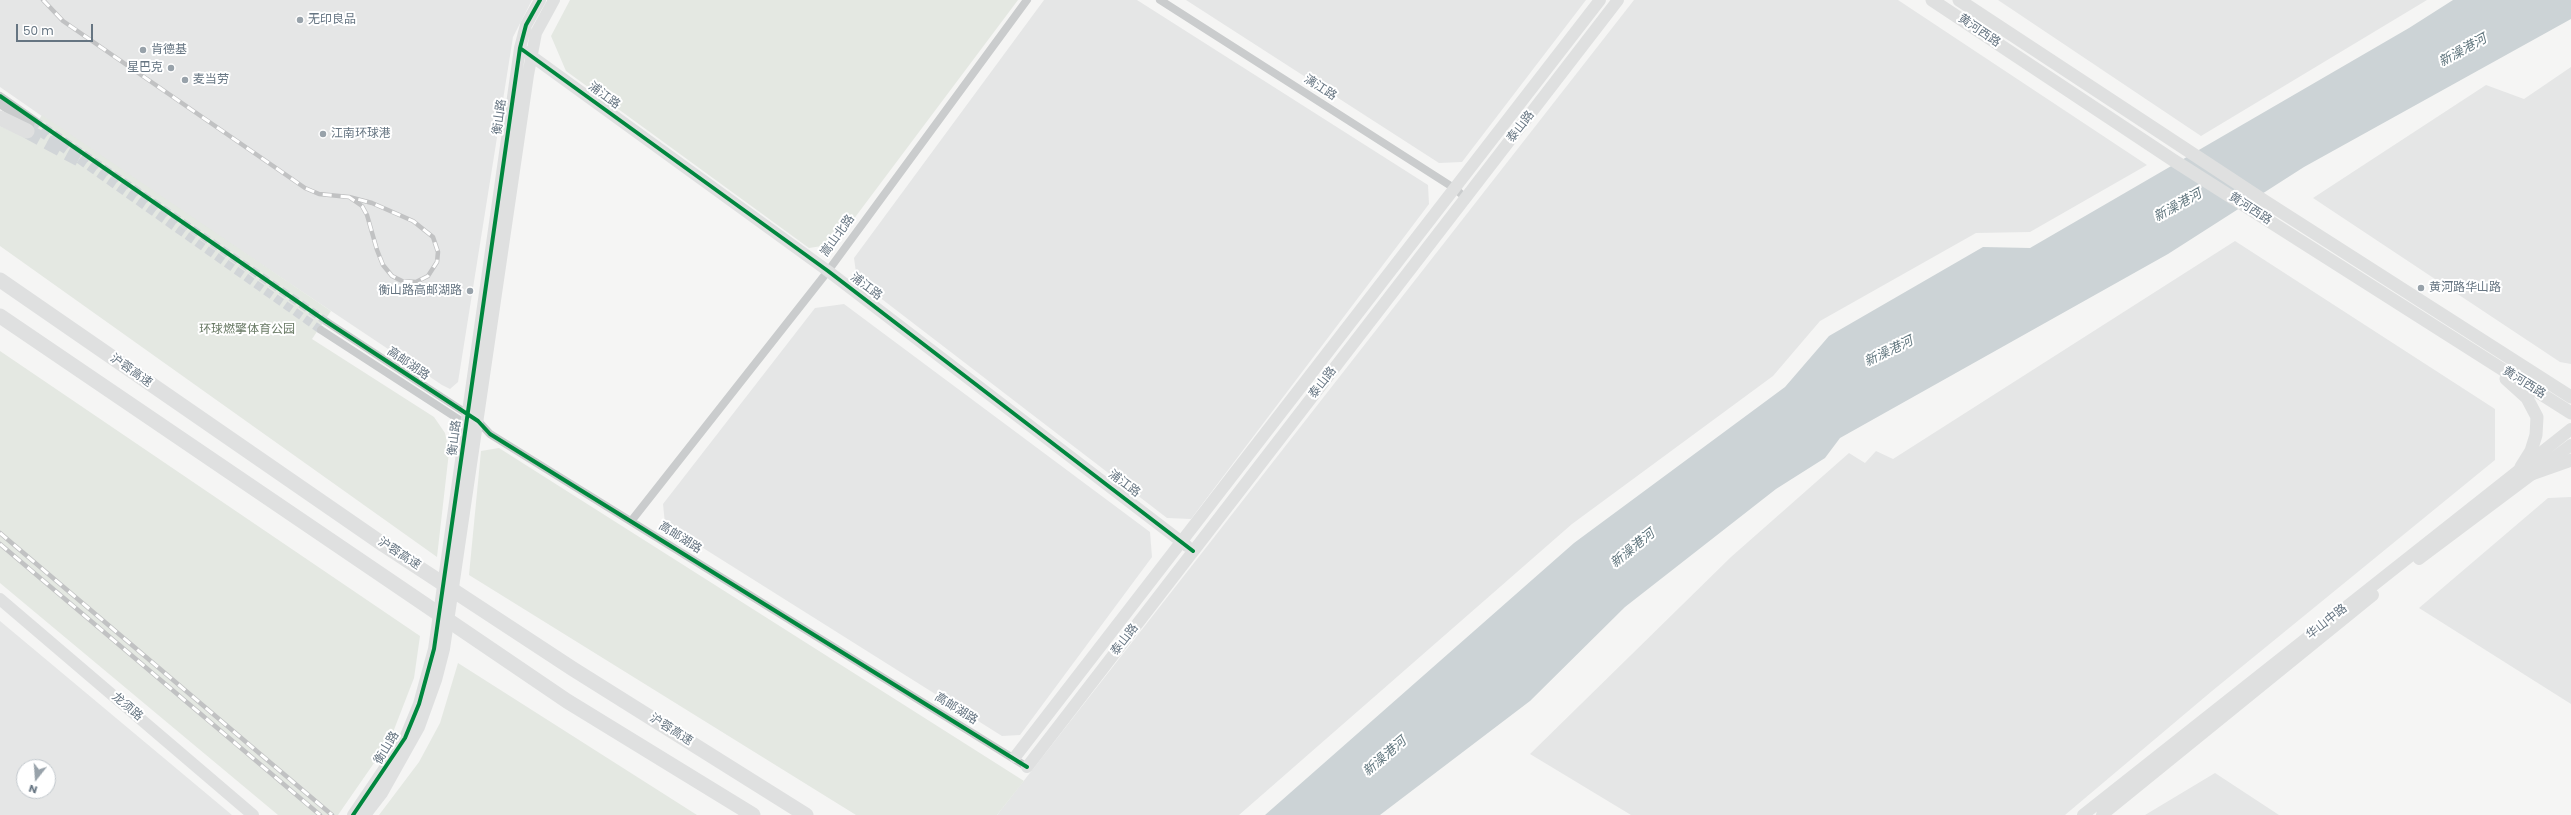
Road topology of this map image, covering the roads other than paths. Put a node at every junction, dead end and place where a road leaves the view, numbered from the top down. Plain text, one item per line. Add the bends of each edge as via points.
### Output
1 (540, 0) edge
2 (554, 0) edge
3 (1027, 0) edge
4 (1160, 0) edge
5 (1600, 0) edge
6 (1618, 0) edge
7 (1932, 0) edge
8 (1959, 0) edge
9 (520, 48) junction
10 (531, 56) junction
11 (0, 96) edge
12 (0, 104) edge
13 (0, 118) edge
14 (30, 125) junction
15 (1454, 188) junction
16 (1466, 198) junction
17 (828, 271) junction
18 (0, 280) edge
19 (0, 316) edge
20 (327, 322) tunnel mouth
21 (321, 330) tunnel mouth
22 (2474, 351) junction
23 (2527, 368) junction
24 (2571, 386) edge
25 (2571, 397) edge
26 (2571, 413) edge
27 (472, 423) junction
28 (2571, 429) edge
29 (2571, 445) edge
30 (2571, 460) edge
31 (2526, 471) junction
32 (632, 520) junction
33 (1182, 541) junction
34 (1193, 551) junction
35 (0, 599) edge
36 (1015, 757) junction
37 (1027, 767) joint
38 (254, 815) edge
39 (353, 815) edge
40 (365, 815) edge
41 (753, 815) edge
42 (806, 815) edge
43 (2082, 815) edge
44 (2102, 815) edge

1 - 9 main road, 衡山路 via 526,25
2 - 10 main road, 衡山路 via 536,33
3 - 17 street, 嵩山北路
4 - 15 street, 漓江路
5 - 15 main road, 泰山路
6 - 16 main road, 泰山路
7 - 22 main road, 黄河西路 via 2173,160
8 - 23 main road, 黄河西路 via 2266,202
9 - 10 main road, 浦江路
9 - 27 main road, 衡山路
10 - 17 main road, 浦江路
10 - 27 main road, 衡山路
11 - 14 street
12 - 14 street
13 - 14 highway
15 - 16 street, 漓江路
15 - 33 main road, 泰山路
16 - 34 main road, 泰山路
17 - 32 street, 嵩山北路
17 - 33 main road, 浦江路
18 - 42 highway, 沪蓉高速 via 426,572 573,669
19 - 41 highway via 568,701
20 - 27 street, 高邮湖路
21 - 27 street, 高邮湖路
22 - 26 main road, 黄河西路
22 - 31 main road via 2527,398 2537,417 2536,434
23 - 24 main road
23 - 25 main road, 黄河西路
27 - 32 street, 高邮湖路
27 - 39 main road, 衡山路 via 434,649 419,704 406,738
27 - 40 main road, 衡山路 via 456,582 436,680 420,727 382,793
28 - 31 main road, 华山中路
29 - 31 main road, 华山中路
30 - 31 main road
31 - 43 main road, 华山中路
31 - 44 main road, 华山中路
32 - 36 street, 高邮湖路
33 - 34 main road, 浦江路
33 - 36 main road, 泰山路
34 - 37 main road, 泰山路
35 - 38 main road, 龙须路
36 - 37 street, 高邮湖路

